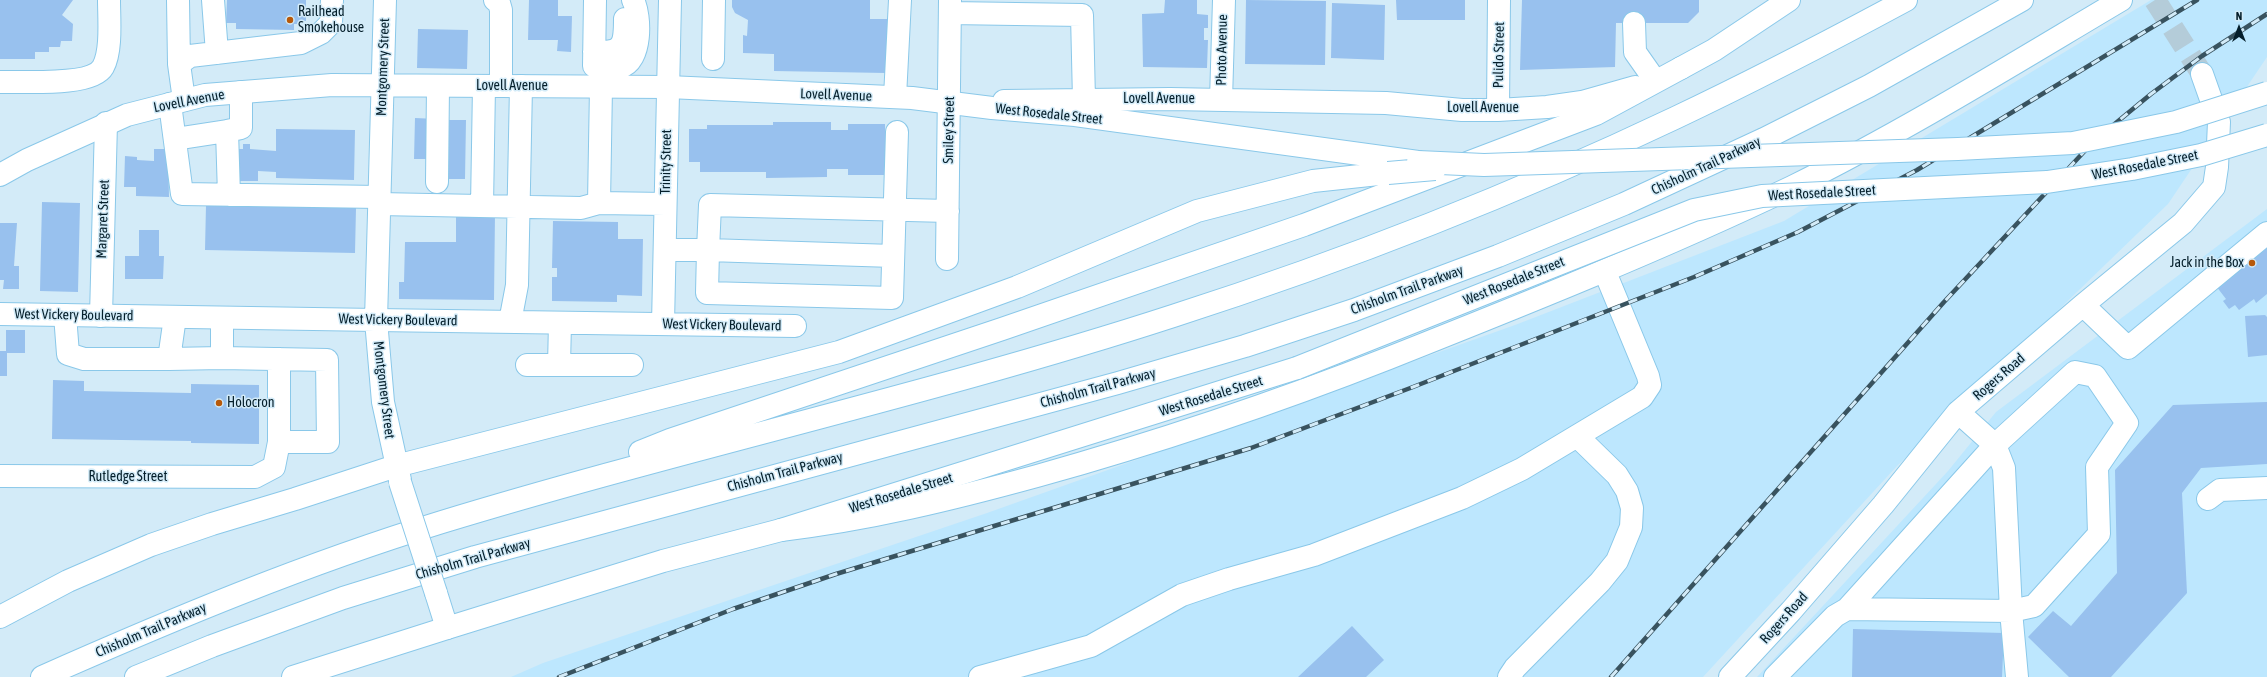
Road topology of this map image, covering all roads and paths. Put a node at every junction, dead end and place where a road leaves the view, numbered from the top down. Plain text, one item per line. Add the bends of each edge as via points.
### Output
1 (109, 0) edge
2 (178, 0) edge
3 (213, 0) edge
4 (332, 0) edge
5 (385, 0) edge
6 (495, 0) edge
7 (595, 0) edge
8 (630, 0) edge
9 (634, 0) edge
10 (670, 0) edge
11 (714, 0) edge
12 (900, 0) edge
13 (1224, 0) edge
14 (1499, 0) edge
15 (1789, 0) edge
16 (1906, 0) edge
17 (2022, 0) edge
18 (2121, 0) edge
19 (950, 6) edge
20 (1634, 23) dead end
21 (217, 53) junction
22 (713, 59) dead end
23 (179, 64) junction
24 (1681, 68) junction
25 (596, 73) junction
26 (2202, 74) tunnel mouth
27 (1654, 79) junction
28 (0, 82) edge
29 (382, 86) junction
30 (438, 86) junction
31 (502, 86) junction
32 (668, 88) junction
33 (241, 92) junction
34 (2267, 93) edge
35 (895, 97) junction
36 (1084, 100) junction
37 (1221, 100) junction
38 (177, 102) junction
39 (949, 102) junction
40 (1498, 110) junction
41 (106, 123) junction
42 (227, 131) junction
43 (897, 132) dead end
44 (2267, 135) edge
45 (175, 140) junction
46 (0, 155) edge
47 (27, 160) junction
48 (1484, 165) junction
49 (0, 175) edge
50 (437, 182) dead end
51 (229, 195) junction
52 (379, 200) junction
53 (599, 203) junction
54 (665, 204) junction
55 (482, 206) junction
56 (519, 206) junction
57 (896, 209) junction
58 (948, 211) junction
59 (2267, 233) edge
60 (664, 250) junction
61 (708, 250) junction
62 (893, 256) junction
63 (948, 259) dead end
64 (1605, 272) junction
65 (2083, 305) junction
66 (0, 314) edge
67 (65, 315) junction
68 (101, 316) junction
69 (175, 317) junction
70 (222, 318) junction
71 (376, 320) junction
72 (510, 322) junction
73 (560, 323) junction
74 (663, 324) junction
75 (795, 326) dead end
76 (222, 358) junction
77 (169, 359) junction
78 (279, 359) junction
79 (527, 365) dead end
80 (559, 365) junction
81 (632, 365) dead end
82 (1958, 412) junction
83 (1577, 436) junction
84 (279, 442) junction
85 (1994, 445) junction
86 (398, 474) junction
87 (0, 476) edge
88 (2267, 488) edge
89 (536, 494) junction
90 (2208, 499) dead end
91 (781, 530) junction
92 (1847, 609) junction
93 (2011, 611) junction
94 (0, 617) edge
95 (447, 628) junction
96 (42, 677) edge
97 (136, 677) edge
98 (293, 677) edge
99 (980, 677) edge
100 (1509, 677) edge
101 (1730, 677) edge
102 (1775, 677) edge
103 (2017, 677) edge

1 - 28 main road via 107,57 99,72 74,80
2 - 23 main road
3 - 21 main road
4 - 21 main road via 331,23 321,33 301,43
5 - 29 main road, Montgomery Street
6 - 31 main road via 501,10
7 - 25 main road
8 - 25 main road via 625,10 625,39 619,49 611,52
9 - 25 main road via 638,9 637,48 630,61 620,67
10 - 32 main road, Trinity Street
11 - 22 main road
12 - 35 main road
13 - 37 main road, Photo Avenue
14 - 40 main road, Pulido Street
15 - 24 main road via 1714,50
16 - 89 main road, Chisholm Trail Parkway via 1669,121 1432,224 1276,282 1130,330 983,373
17 - 97 main road, Chisholm Trail Parkway via 1822,111 1624,204 1562,231 1313,324 1118,383 475,557 343,598
18 - 64 main road via 1910,125 1792,186
19 - 36 main road via 1082,15
19 - 39 main road, Smiley Street
20 - 27 main road via 1635,52
21 - 23 main road via 190,56
23 - 38 main road
24 - 27 main road, Lovell Avenue
24 - 89 main road via 1596,114 1318,220 670,440
25 - 31 main road, Lovell Avenue
25 - 32 main road, Lovell Avenue
25 - 53 main road
26 - 65 main road, Rogers Road via 2218,122 2214,187 2183,224
27 - 40 main road, Lovell Avenue via 1633,88 1582,102
29 - 30 main road, Lovell Avenue
29 - 33 main road, Lovell Avenue via 332,85
29 - 52 main road, Montgomery Street
30 - 31 main road, Lovell Avenue
30 - 50 main road
31 - 55 main road
31 - 56 main road
32 - 35 main road, Lovell Avenue
32 - 54 main road, Trinity Street
33 - 38 main road, Lovell Avenue via 205,95
33 - 42 main road via 241,128
34 - 48 main road, West Rosedale Street, bridge via 2176,122 2073,143
35 - 39 main road, Lovell Avenue
36 - 37 main road, Lovell Avenue
36 - 39 main road, Lovell Avenue
37 - 40 main road, Lovell Avenue via 1386,103 1462,110
38 - 41 main road, Lovell Avenue
38 - 45 main road
39 - 48 main road, West Rosedale Street, bridge via 1075,115 1418,162
39 - 58 main road, Smiley Street
41 - 47 main road, Lovell Avenue
41 - 68 main road, Margaret Street
42 - 45 main road
42 - 51 main road
43 - 57 main road
44 - 91 main road, West Rosedale Street, bridge via 2201,155 2047,182 1762,196 1694,210 1297,368
45 - 51 main road via 182,194
46 - 47 main road
47 - 49 main road, Lovell Avenue
48 - 86 main road, bridge via 1313,182 1197,211 1017,287 839,352
51 - 52 main road
52 - 55 main road
52 - 71 main road, Montgomery Street
53 - 54 main road
53 - 56 main road via 581,208
54 - 60 main road, Trinity Street
55 - 56 main road
56 - 72 main road via 517,285
57 - 58 main road
57 - 61 main road via 710,206
57 - 62 main road
58 - 63 main road, Smiley Street
59 - 65 main road via 2128,348
60 - 61 main road
60 - 74 main road, Trinity Street
61 - 62 main road
61 - 62 main road via 707,293 892,298
64 - 83 main road via 1650,385 1642,398
64 - 91 main road via 1309,390 1221,422 982,491 836,524
65 - 82 main road, Rogers Road
66 - 67 main road, West Vickery Boulevard
67 - 68 main road, West Vickery Boulevard
67 - 77 main road via 68,354 84,359
68 - 69 main road, West Vickery Boulevard
69 - 70 main road, West Vickery Boulevard
69 - 77 main road
70 - 71 main road, West Vickery Boulevard
70 - 76 main road
71 - 72 main road, West Vickery Boulevard
71 - 86 main road, Montgomery Street via 383,402
72 - 73 main road, West Vickery Boulevard
73 - 74 main road, West Vickery Boulevard
73 - 80 main road
74 - 75 main road, West Vickery Boulevard
76 - 77 main road
76 - 78 main road
78 - 84 main road
78 - 84 main road via 327,360 328,442
79 - 80 main road
80 - 81 main road
82 - 85 main road
82 - 101 main road, Rogers Road via 1883,505
83 - 99 main road via 1494,483 1424,513 1314,555 1182,595 1091,646
83 - 100 main road via 1617,475 1627,491 1632,508 1631,527 1617,561 1600,582
84 - 87 main road, Rutledge Street via 274,467 255,477
85 - 92 main road
85 - 93 main road via 2004,468
85 - 93 main road via 2075,372 2095,376 2127,423 2097,467 2099,534 2034,606
86 - 94 main road via 295,499 158,543 68,582
86 - 95 main road, Montgomery Street, bridge
88 - 90 main road via 2220,490
89 - 96 main road, Chisholm Trail Parkway via 436,524 292,573 158,625
91 - 95 main road via 663,561
92 - 93 main road
92 - 102 main road via 1835,616
93 - 103 main road
95 - 98 main road

